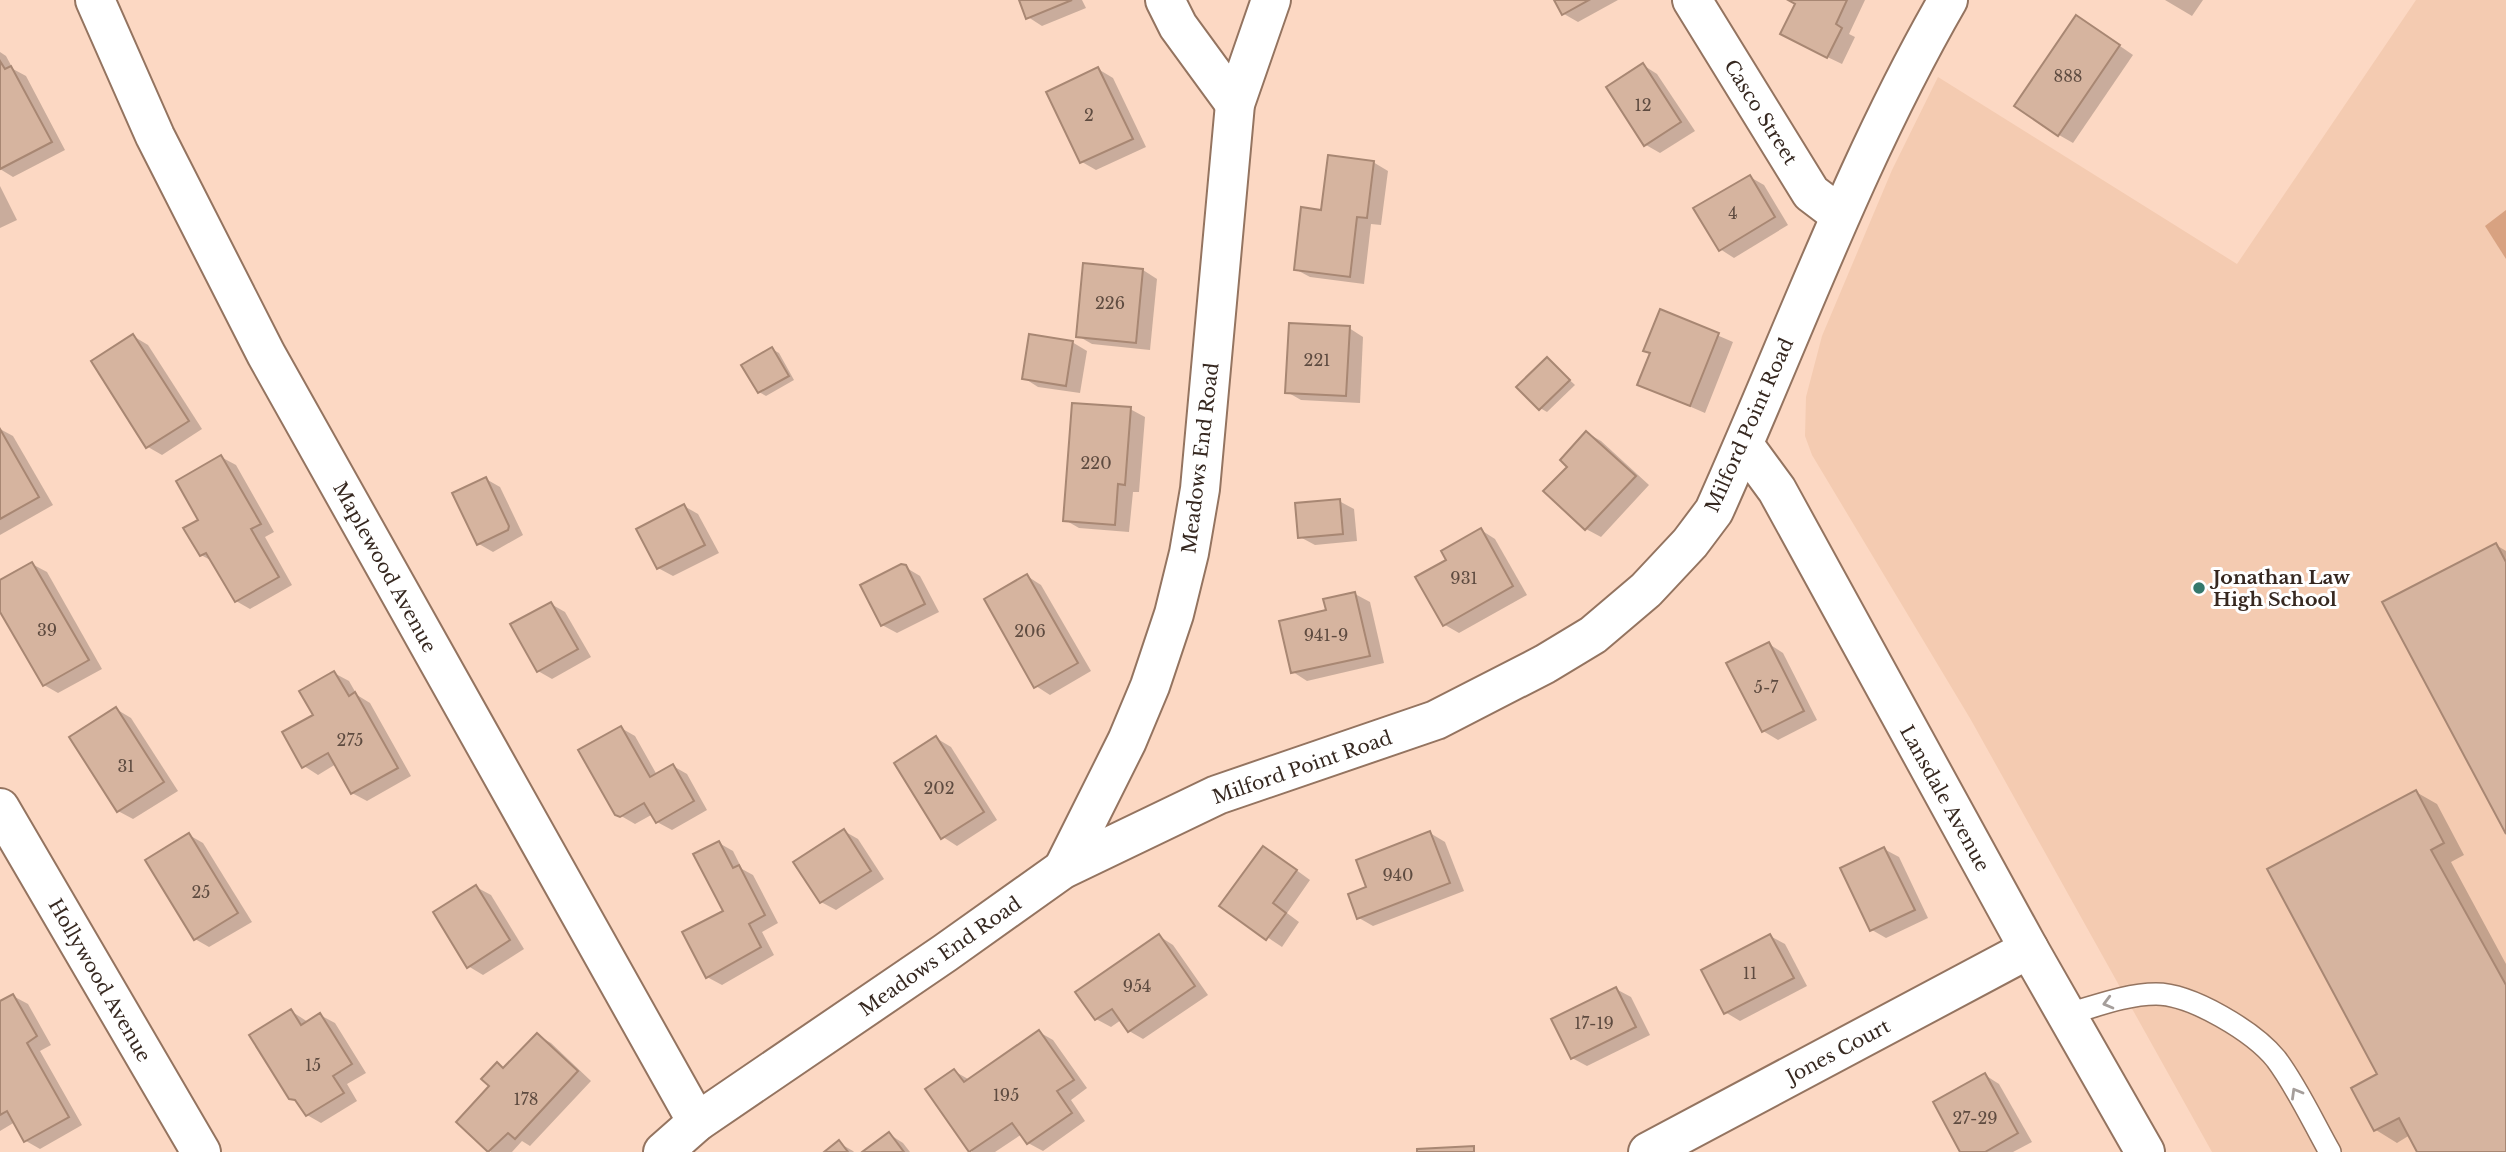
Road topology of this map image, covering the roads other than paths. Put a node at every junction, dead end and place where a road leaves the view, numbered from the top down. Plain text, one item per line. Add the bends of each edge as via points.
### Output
1 (95, 0) edge
2 (1165, 0) edge
3 (1271, 0) edge
4 (1692, 0) edge
5 (1948, 0) edge
6 (1235, 104) junction
7 (1840, 215) junction
8 (1744, 445) junction
9 (0, 808) edge
10 (1063, 869) junction
11 (2029, 949) junction
12 (2068, 1014) junction
13 (697, 1122) junction
14 (201, 1152) edge
15 (663, 1152) edge
16 (1648, 1152) edge
17 (2145, 1152) edge
18 (2330, 1152) edge

1 - 13 street, Maplewood Avenue via 155,136 266,354
2 - 6 street via 1178,26
3 - 6 street, Meadows End Road
4 - 7 street, Casco Street via 1811,193
5 - 7 street, Milford Point Road
6 - 10 street, Meadows End Road via 1200,489 1189,554 1145,697
7 - 8 street, Milford Point Road
8 - 10 street, Milford Point Road via 1714,511 1690,543 1621,612 1569,649 1436,720 1217,795
8 - 11 street, Lansdale Avenue via 1777,490
9 - 14 street, Hollywood Avenue
10 - 13 street, Meadows End Road
11 - 12 street, Lansdale Avenue
11 - 16 street, Jones Court
12 - 17 street, Lansdale Avenue
18 -> 12 lane via 2276,1059 2199,1004 2156,994
13 - 15 street, Meadows End Road

